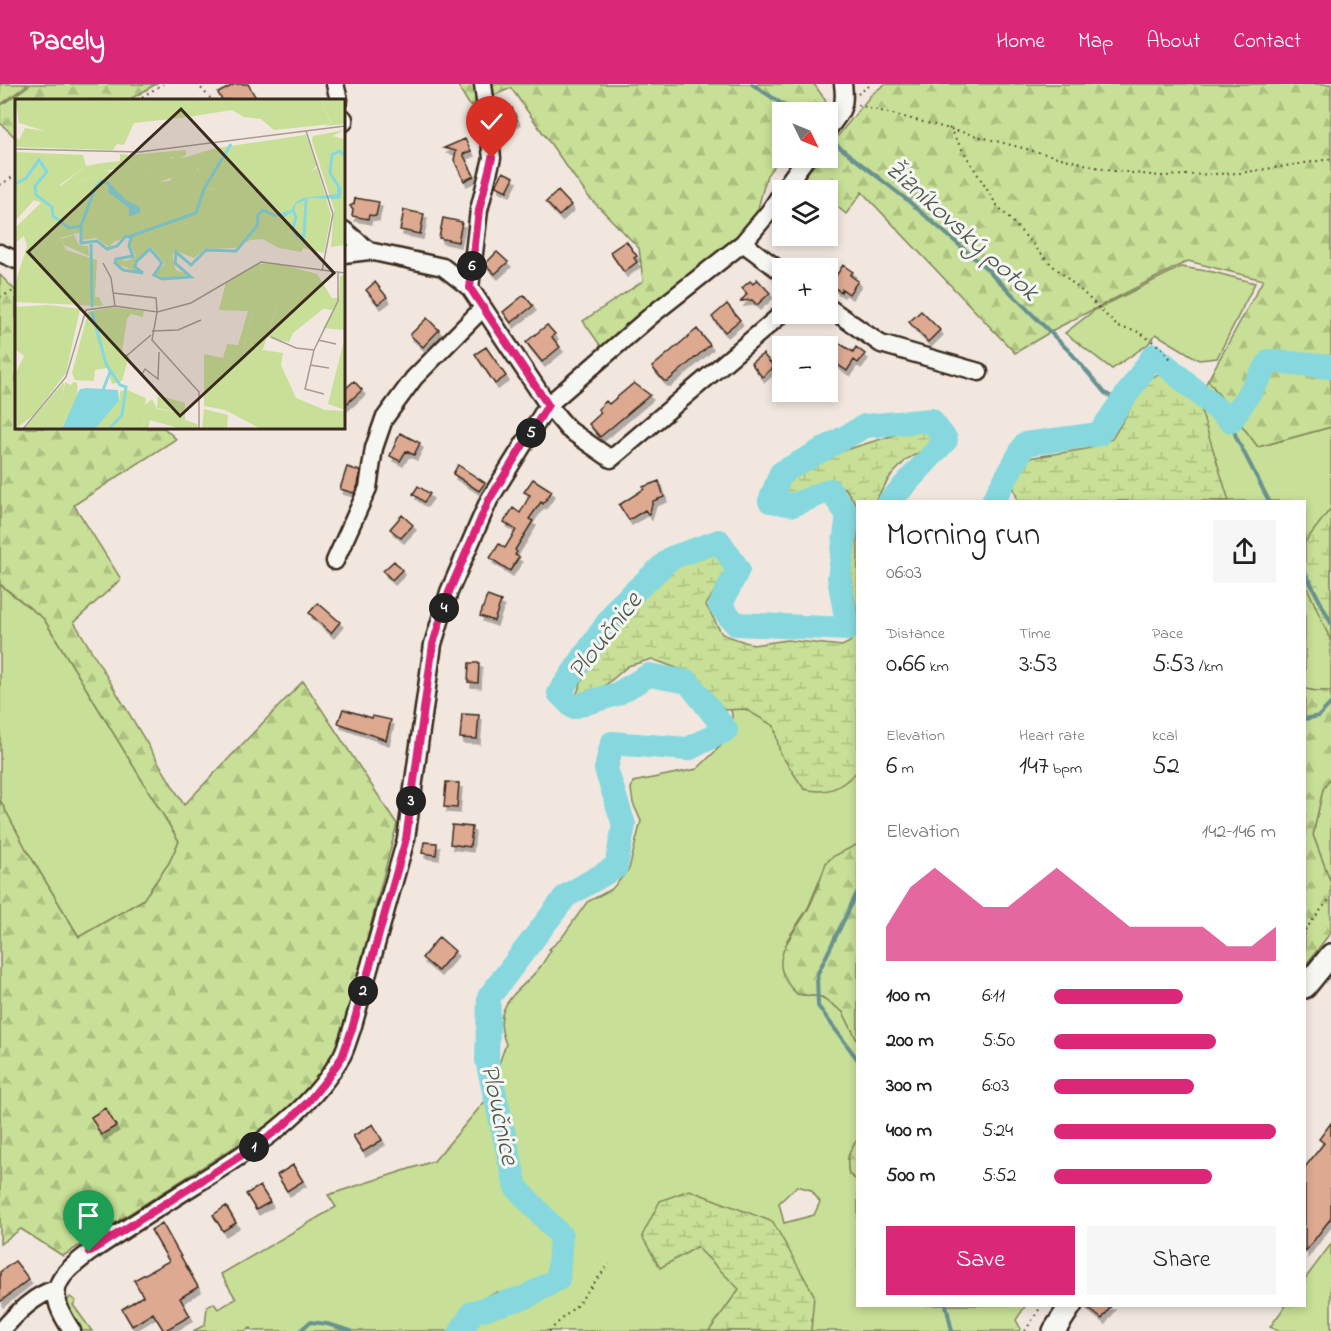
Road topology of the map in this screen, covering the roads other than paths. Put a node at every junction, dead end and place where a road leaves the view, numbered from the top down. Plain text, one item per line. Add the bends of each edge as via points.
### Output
1 (335, 84) edge
2 (483, 84) edge
3 (843, 84) edge
4 (339, 99) edge
5 (838, 117) edge
6 (772, 208) edge
7 (345, 231) edge
8 (743, 243) junction
9 (369, 251) junction
10 (0, 253) edge
11 (345, 254) edge
12 (15, 260) edge
13 (772, 265) edge
14 (470, 288) junction
15 (483, 308) junction
16 (838, 314) edge
17 (772, 322) edge
18 (979, 372) dead end
19 (548, 405) junction
20 (335, 561) dead end
21 (1331, 955) edge
22 (1306, 986) edge
23 (56, 1289) junction
24 (1070, 1307) edge
25 (1, 1331) edge
26 (72, 1331) edge
27 (1054, 1331) edge

1 - 4 street
2 - 14 street via 492,158 479,210
3 - 5 street via 845,102
6 - 8 street
7 - 9 street
8 - 13 street
8 - 19 street
9 - 11 street
9 - 14 street via 443,267
10 - 12 street
14 - 15 street
15 - 19 street
15 - 20 street via 414,378 384,419 374,448 368,488
16 - 18 street via 880,344
17 - 19 street via 611,459 568,429
19 - 23 street via 489,500 449,592 433,644 406,839 342,1057 308,1102 283,1126 89,1252 67,1269
21 - 22 main road
23 - 25 street via 42,1293
23 - 26 street via 56,1301
24 - 27 main road

